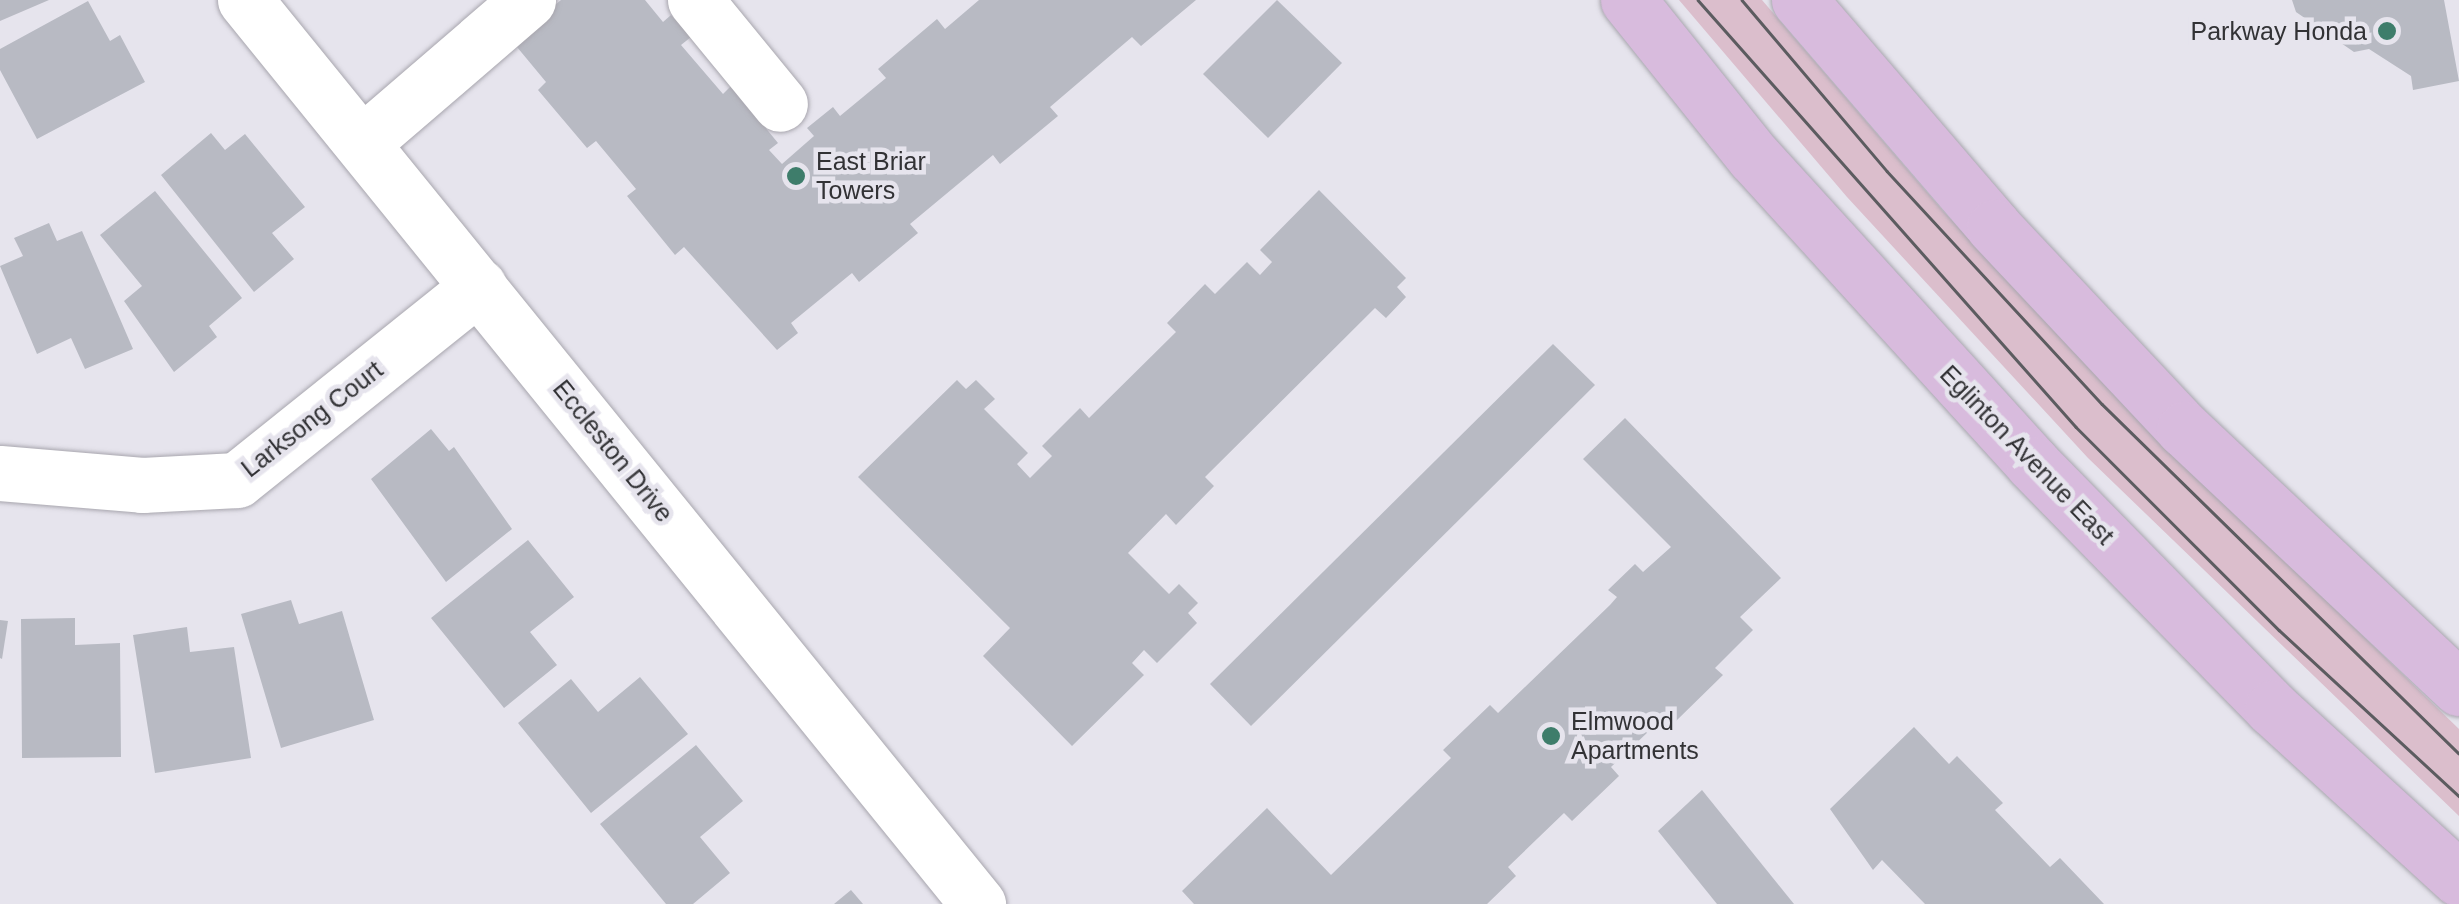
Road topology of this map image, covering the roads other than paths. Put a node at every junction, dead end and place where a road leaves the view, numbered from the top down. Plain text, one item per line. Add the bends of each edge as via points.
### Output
1 (245, 0) edge
2 (528, 0) edge
3 (695, 0) edge
4 (1628, 0) edge
5 (1800, 0) edge
6 (780, 104) dead end
7 (362, 143) junction
8 (479, 286) junction
9 (0, 473) edge
10 (2459, 688) edge
11 (2459, 879) edge
12 (978, 904) edge

1 - 7 street, Eccleston Drive
2 - 7 street
3 - 6 street
4 - 11 main road, Eglinton Avenue East via 1754,157 2033,464 2272,708
5 - 10 main road via 1994,227 2184,429
7 - 8 street, Eccleston Drive
8 - 9 street, Larksong Court via 236,480 142,485
8 - 12 street, Eccleston Drive

